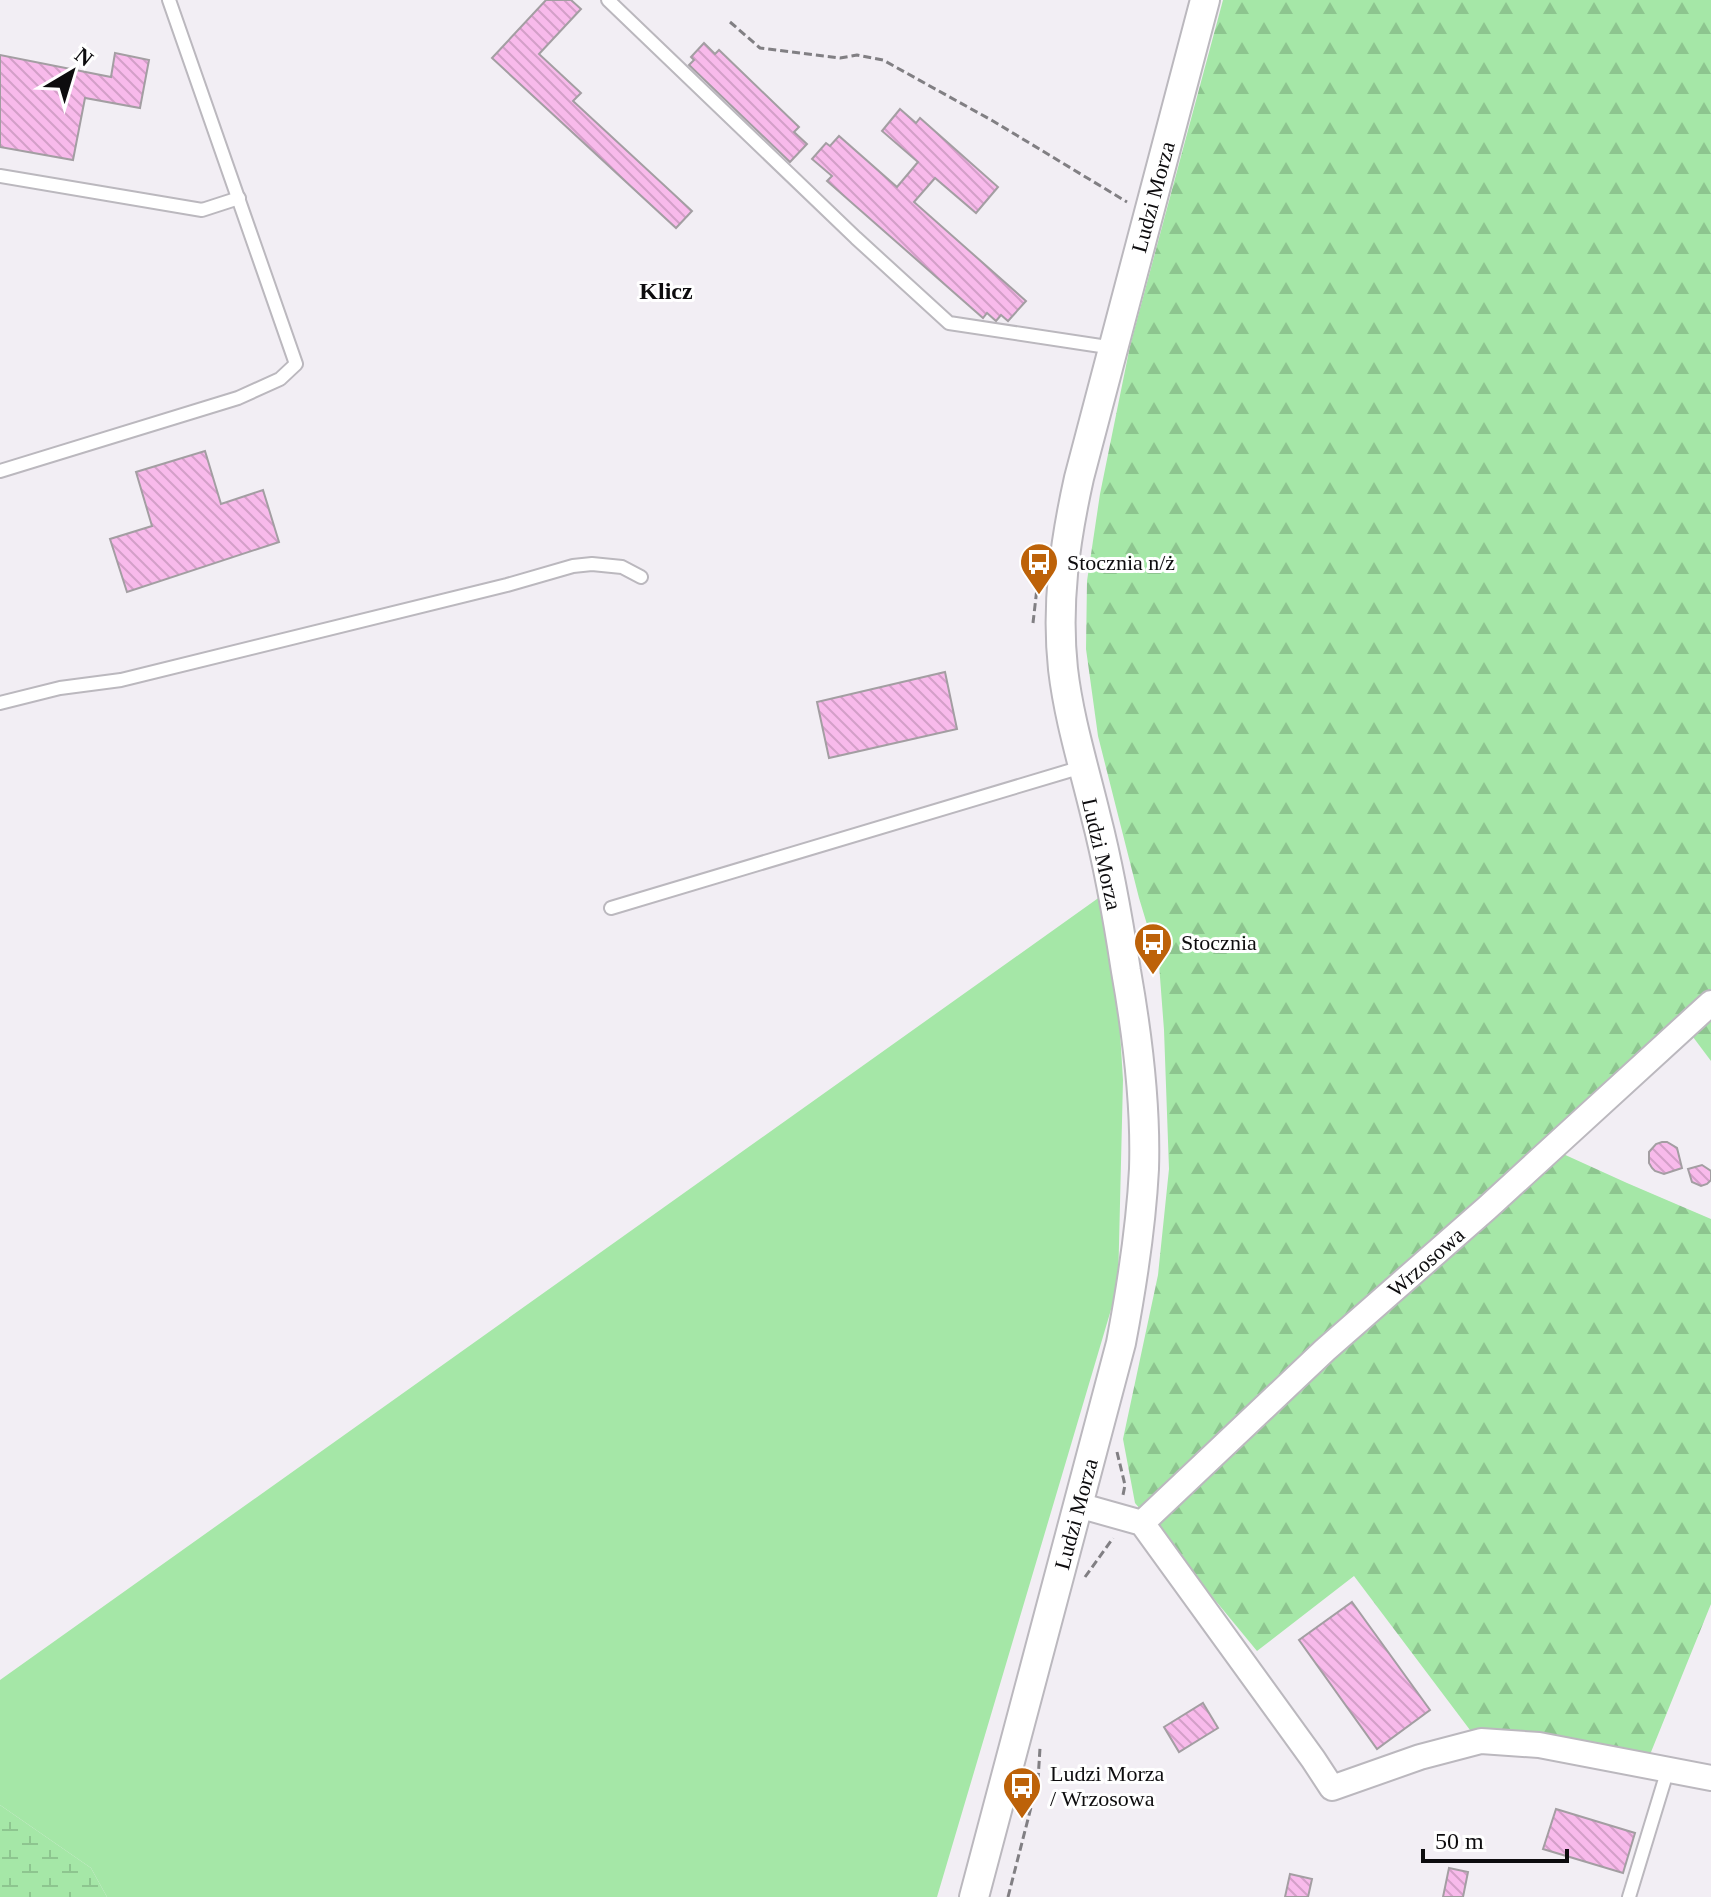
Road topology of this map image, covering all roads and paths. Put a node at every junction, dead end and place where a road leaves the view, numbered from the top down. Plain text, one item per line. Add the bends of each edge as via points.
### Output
1 (169, 0) edge
2 (608, 0) edge
3 (1205, 0) edge
4 (730, 22) dead end
5 (0, 176) edge
6 (239, 198) junction
7 (1148, 213) junction
8 (1114, 348) junction
9 (0, 471) edge
10 (641, 577) dead end
11 (0, 703) edge
12 (1082, 767) junction
13 (611, 908) dead end
14 (1711, 1003) edge
15 (1116, 1444) dead end
16 (1078, 1505) junction
17 (1130, 1519) junction
18 (1086, 1576) dead end
19 (1040, 1736) dead end
20 (1668, 1769) junction
21 (1711, 1778) edge
22 (974, 1897) edge
23 (1008, 1897) edge
24 (1629, 1897) edge

1 - 6 lane
2 - 8 lane via 949,323
3 - 7 street, Ludzi Morza
4 - 7 path via 760,48 883,60
5 - 6 lane via 202,210
6 - 9 lane via 296,364 280,379 238,398
7 - 8 street, Ludzi Morza
8 - 12 street, Ludzi Morza via 1075,499 1060,602 1063,667
10 - 11 lane via 622,567 573,566 121,680
12 - 13 lane
12 - 16 street, Ludzi Morza via 1127,974 1141,1084 1144,1168 1132,1289
14 - 17 street, Wrzosowa via 1498,1198
15 - 17 path
16 - 17 street
16 - 22 street, Ludzi Morza
17 - 18 path
17 - 20 street via 1332,1788 1481,1741 1539,1745
19 - 23 path via 1038,1780
20 - 21 street
20 - 24 lane

